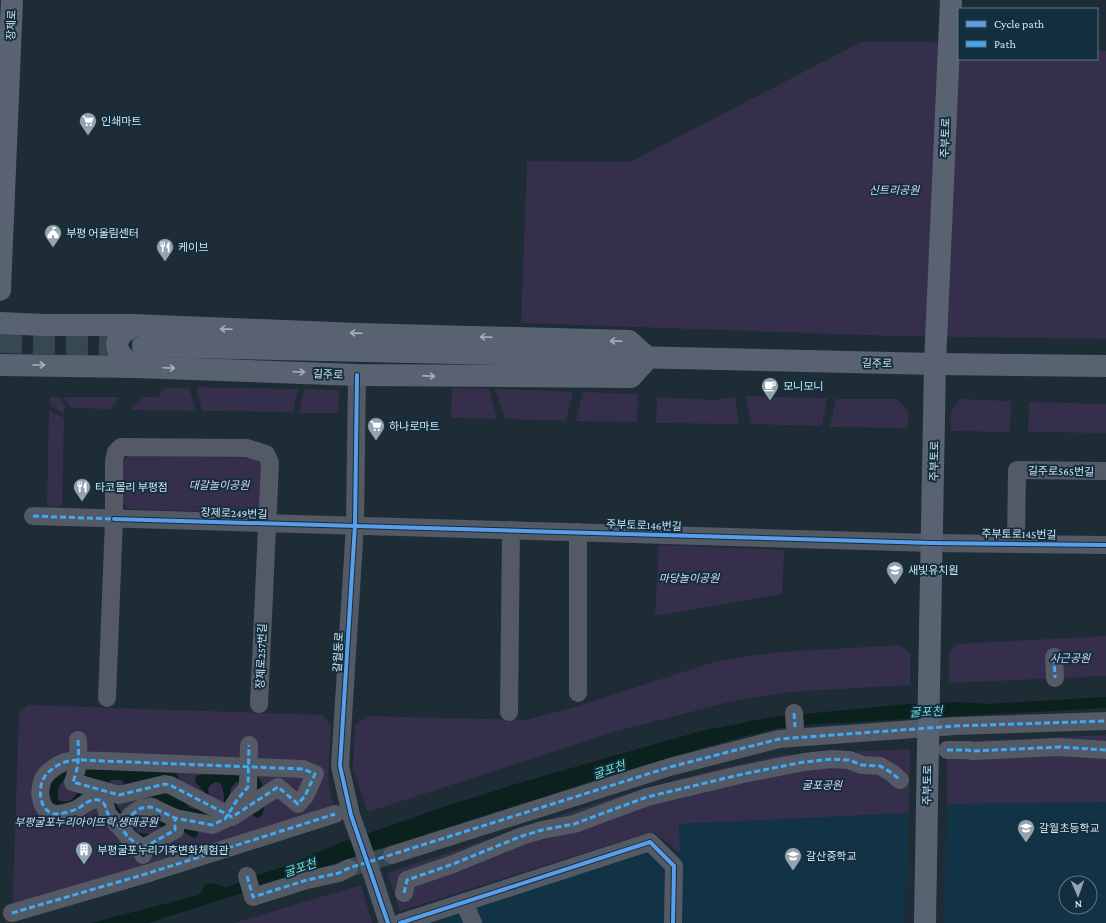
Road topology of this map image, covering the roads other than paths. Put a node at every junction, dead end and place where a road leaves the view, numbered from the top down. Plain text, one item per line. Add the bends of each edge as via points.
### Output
1 (12, 0) edge
2 (951, 0) edge
3 (0, 290) edge
4 (0, 323) edge
5 (134, 325) junction
6 (143, 346) tunnel mouth
7 (648, 358) junction
8 (935, 364) junction
9 (0, 365) edge
10 (135, 366) junction
11 (1106, 366) edge
12 (357, 375) junction
13 (1106, 471) edge
14 (33, 516) dead end
15 (114, 519) junction
16 (267, 523) junction
17 (354, 525) junction
18 (511, 530) junction
19 (578, 532) junction
20 (932, 543) junction
21 (1016, 543) junction
22 (1106, 545) edge
23 (263, 609) joint
24 (1054, 657) dead end
25 (1055, 678) dead end
26 (578, 693) dead end
27 (107, 698) dead end
28 (259, 704) dead end
29 (510, 712) dead end
30 (1106, 721) edge
31 (78, 740) dead end
32 (249, 745) dead end
33 (938, 748) junction
34 (1106, 750) edge
35 (78, 770) junction
36 (248, 773) junction
37 (900, 780) dead end
38 (217, 810) junction
39 (343, 814) junction
40 (125, 823) junction
41 (175, 823) junction
42 (392, 855) tunnel mouth
43 (349, 868) tunnel mouth
44 (247, 876) dead end
45 (404, 893) dead end
46 (464, 902) junction
47 (12, 913) dead end
48 (388, 923) edge
49 (400, 923) edge
50 (473, 923) edge
51 (673, 923) edge
52 (924, 923) edge

1 - 3 main road, 장제로
2 - 8 main road, 주부토로
4 - 5 main road
7 -> 5 main road via 629,341
5 - 10 main road via 120,335 117,349 123,358
6 - 7 main road, 길주로
7 - 8 main road, 길주로
12 -> 7 main road, 길주로 via 631,377
8 - 11 main road, 길주로
8 - 20 main road, 주부토로
9 -> 10 main road, 길주로
10 -> 12 main road, 길주로
12 - 17 street, 갈월동로
13 - 21 street, 길주로565번길 via 1017,470
14 - 15 street
15 - 16 street, 장제로249번길
15 - 16 street, 장제로249번길 via 114,461 116,452 121,447 247,448 266,454 270,463
15 - 27 street, 장제로249번길
16 - 17 street, 장제로249번길
16 - 23 street, 장제로249번길
17 - 18 street, 주부토로146번길
17 - 39 street, 갈월동로 via 340,766
18 - 19 street, 주부토로146번길
18 - 29 street
19 - 20 street, 주부토로146번길
19 - 26 street
20 - 21 street, 주부토로145번길
20 - 33 main road, 주부토로, bridge via 929,685
21 - 22 street, 주부토로145번길
23 - 28 street, 장제로257번길
24 - 25 street
30 - 42 street via 955,726 779,739 670,767
31 - 35 street
32 - 36 street
33 - 34 street via 973,751 1060,747
33 - 52 main road, 주부토로
35 - 36 street
35 - 38 street via 119,795 165,784
35 - 40 street via 72,760 59,764 46,775 40,787 44,808 56,814 69,812 95,799 105,804 108,814
36 - 38 street via 248,787 236,800
36 - 38 street via 303,769 315,774 305,796 298,804 278,787 232,817
37 - 45 street via 880,766 832,759 743,774 677,794 647,796 574,824 522,836 406,880
38 - 41 street via 226,819 212,825
39 - 47 street
39 - 48 street, 갈월동로, bridge via 372,874
40 - 41 street via 141,808 151,807
40 - 41 street via 129,838 143,852
43 - 44 street via 339,874 307,880 253,897
46 - 49 street
46 - 50 street
46 - 51 street via 650,842 674,866

